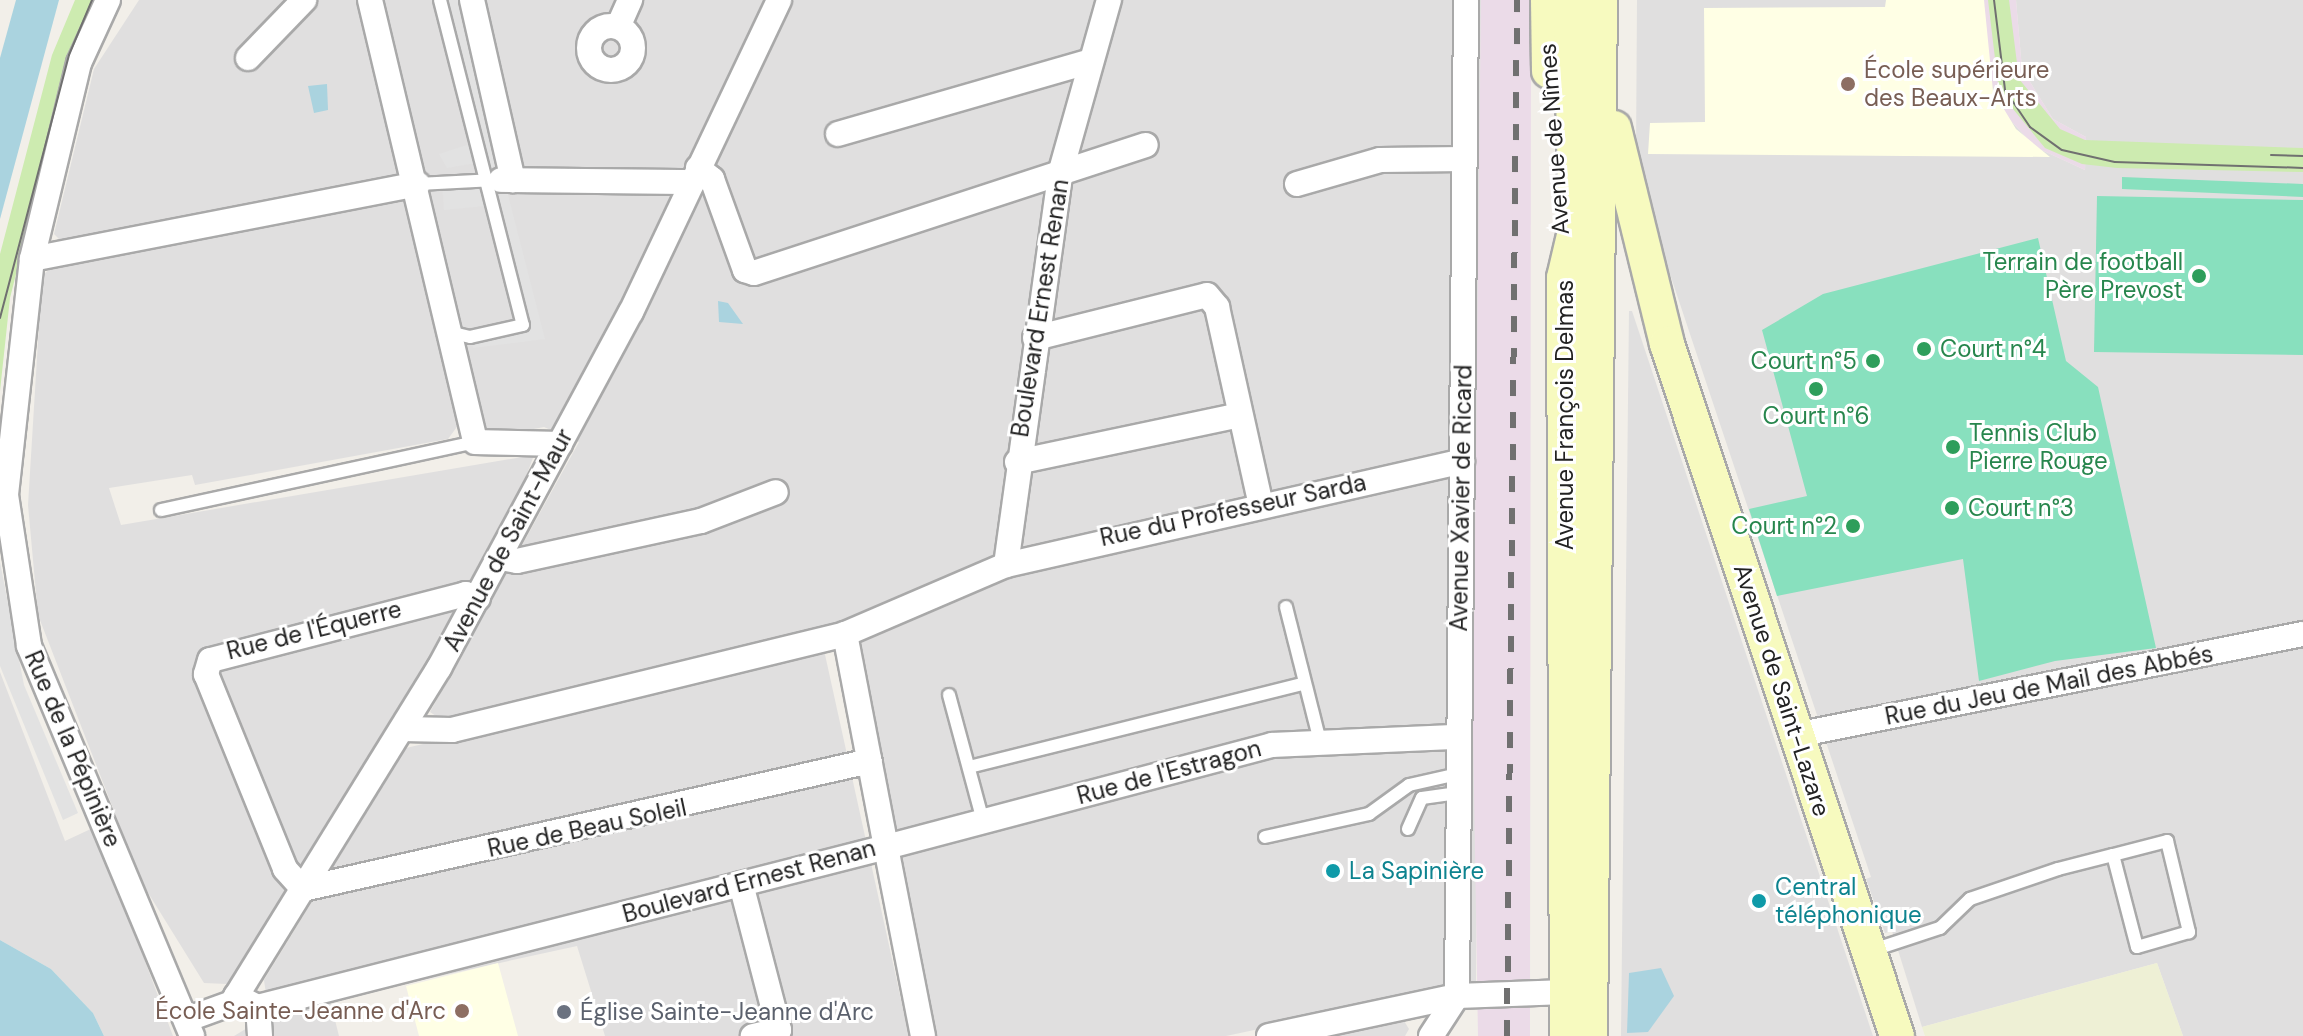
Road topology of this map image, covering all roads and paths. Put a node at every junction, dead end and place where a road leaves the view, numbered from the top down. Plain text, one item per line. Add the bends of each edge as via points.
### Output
1 (108, 0) edge
2 (304, 0) edge
3 (370, 0) edge
4 (440, 0) edge
5 (472, 0) edge
6 (630, 0) edge
7 (779, 0) edge
8 (1109, 0) edge
9 (1466, 0) edge
10 (1548, 0) edge
11 (1600, 0) edge
12 (1566, 10) edge
13 (618, 27) dead end
14 (248, 58) dead end
15 (1091, 61) junction
16 (1598, 71) junction
17 (838, 134) dead end
18 (1146, 145) dead end
19 (1464, 159) junction
20 (1060, 174) junction
21 (695, 175) junction
22 (501, 180) junction
23 (418, 184) junction
24 (1297, 184) dead end
25 (1576, 227) junction
26 (32, 259) junction
27 (1598, 264) junction
28 (1564, 278) junction
29 (453, 333) junction
30 (1035, 338) junction
31 (1667, 344) junction
32 (1240, 415) junction
33 (475, 442) junction
34 (560, 444) junction
35 (1462, 461) junction
36 (1017, 462) junction
37 (3, 488) edge
38 (776, 492) dead end
39 (1261, 505) junction
40 (161, 510) dead end
41 (501, 558) junction
42 (1006, 565) junction
43 (478, 598) junction
44 (1286, 607) dead end
45 (845, 634) junction
46 (2303, 634) edge
47 (1303, 684) junction
48 (949, 695) dead end
49 (403, 729) junction
50 (1796, 735) junction
51 (1458, 737) junction
52 (1320, 741) junction
53 (870, 761) junction
54 (969, 767) junction
55 (1458, 783) junction
56 (983, 821) junction
57 (1408, 829) dead end
58 (1265, 837) dead end
59 (886, 847) junction
60 (2113, 855) junction
61 (741, 884) junction
62 (303, 889) junction
63 (1868, 951) junction
64 (1578, 992) junction
65 (1457, 996) junction
66 (247, 1002) junction
67 (190, 1028) edge
68 (260, 1036) edge
69 (753, 1036) edge
70 (923, 1036) edge
71 (1269, 1036) edge
72 (1431, 1036) edge
73 (1567, 1036) edge
74 (1590, 1036) edge
75 (1897, 1036) edge

1 - 26 street, Rue de la Pépinière via 79,63
2 - 14 street
3 - 23 street
4 - 22 lane
5 - 22 street
6 - 13 street
7 - 21 street, Avenue de Saint-Maur
8 - 15 street, Boulevard Ernest Renan
9 - 19 street, Avenue Xavier de Ricard
10 - 28 main road, Avenue de Nîmes
11 - 16 main road, Avenue de Nîmes
12 - 25 main road, Avenue de Nîmes
15 - 17 street
15 - 20 street, Boulevard Ernest Renan
16 - 27 main road, Avenue de Nîmes
16 - 31 main road, Avenue de Saint-Lazare via 1610,97 1631,212
18 - 20 street
19 - 24 street via 1380,160
19 - 35 street, Avenue Xavier de Ricard
20 - 21 street via 754,273 745,270 712,179
20 - 30 street, Boulevard Ernest Renan
21 - 22 street
21 - 34 street, Avenue de Saint-Maur
22 - 23 lane
22 - 29 lane via 523,325 470,337
23 - 26 street
23 - 29 street
25 - 27 main road, Avenue François Delmas
25 - 28 main road, Avenue François Delmas
26 - 37 street, Rue de la Pépinière
27 - 31 main road, Avenue de Saint-Lazare via 1629,275
27 - 64 main road, Avenue François Delmas
28 - 64 main road, Avenue François Delmas
29 - 33 street
30 - 32 street via 1207,295 1217,307
30 - 36 street, Boulevard Ernest Renan
31 - 50 main road, Avenue de Saint-Lazare
32 - 36 street
32 - 39 street
33 - 34 street
33 - 40 lane
34 - 41 street, Avenue de Saint-Maur
35 - 39 street, Rue du Professeur Sarda
35 - 51 street, Avenue Xavier de Ricard
36 - 42 street, Boulevard Ernest Renan
37 - 67 street, Rue de la Pépinière via 29,646
38 - 41 street via 701,521 517,561
39 - 42 street, Rue du Professeur Sarda
41 - 43 street, Avenue de Saint-Maur
42 - 45 street
43 - 49 street, Avenue de Saint-Maur
43 - 62 street, Rue de l'Équerre via 466,594 210,660 212,688 285,869
44 - 47 lane
45 - 49 street via 452,730
45 - 53 street, Boulevard Ernest Renan
46 - 50 street, Rue du Jeu de Mail des Abbés
47 - 52 lane
47 - 54 lane
48 - 54 lane
49 - 62 street, Avenue de Saint-Maur
50 - 63 main road, Avenue de Saint-Lazare
51 - 52 street, Rue de l'Estragon
51 - 55 street, Avenue Xavier de Ricard
52 - 56 street, Rue de l'Estragon via 1272,745
53 - 59 street, Boulevard Ernest Renan
53 - 62 street, Rue de Beau Soleil
54 - 56 lane
55 - 57 lane via 1422,798
55 - 58 lane via 1409,785 1369,814
55 - 65 street, Avenue Xavier de Ricard
56 - 59 street, Rue de l'Estragon
59 - 61 street, Boulevard Ernest Renan
59 - 70 street
60 - 60 lane via 2167,841 2189,932 2137,947
60 - 63 lane via 1970,899 1940,928
61 - 66 street, Boulevard Ernest Renan
61 - 69 street via 779,1030
62 - 66 street, Avenue de Saint-Maur
63 - 75 main road, Avenue de Saint-Lazare
64 - 65 street
64 - 73 main road, Avenue François Delmas
64 - 74 main road, Avenue François Delmas
65 - 71 street
65 - 72 street
66 - 67 street, Avenue de Saint-Maur
66 - 68 street

